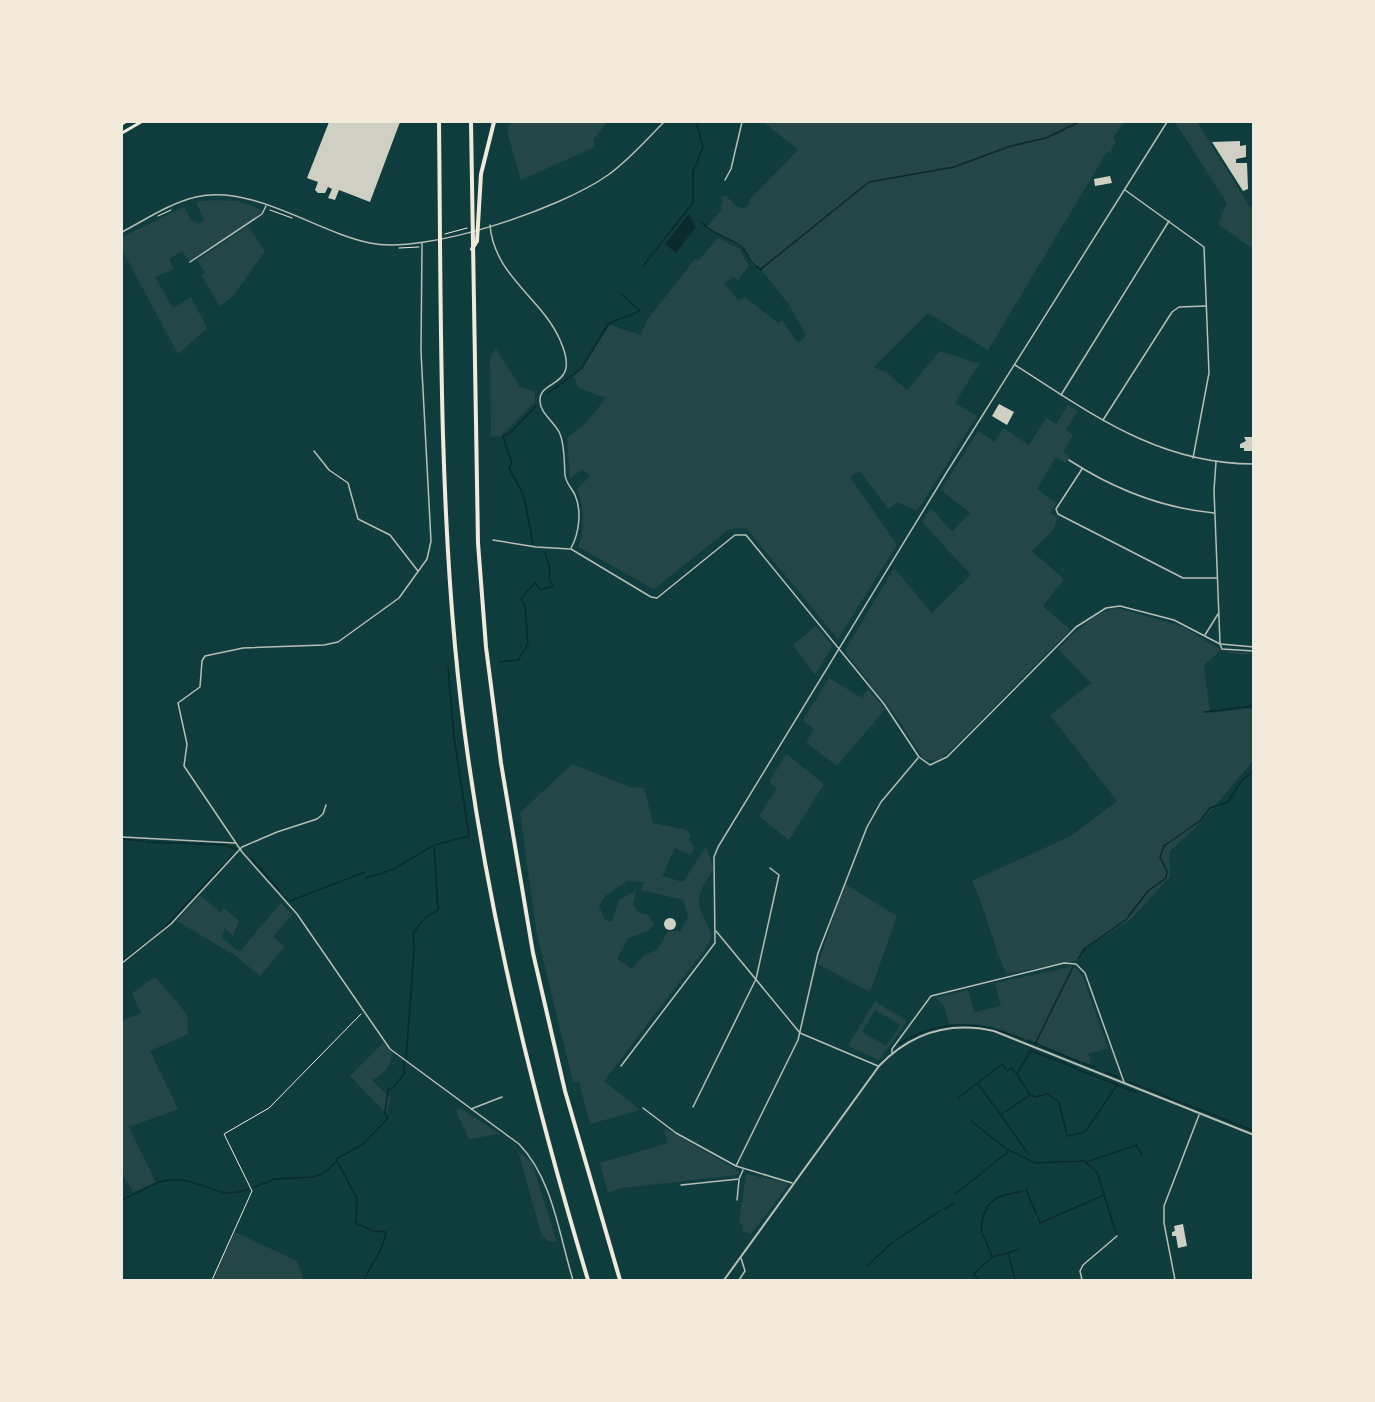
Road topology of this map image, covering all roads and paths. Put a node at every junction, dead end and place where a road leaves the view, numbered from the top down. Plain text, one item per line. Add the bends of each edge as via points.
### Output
1 (141, 122) edge
2 (439, 122) edge
3 (471, 122) edge
4 (494, 122) edge
5 (664, 122) edge
6 (742, 122) edge
7 (1167, 122) edge
8 (122, 133) edge
9 (725, 180) dead end
10 (1124, 189) junction
11 (266, 206) junction
12 (176, 208) dead end
13 (156, 218) dead end
14 (1170, 220) junction
15 (490, 225) junction
16 (466, 228) dead end
17 (122, 232) edge
18 (442, 232) junction
19 (422, 243) junction
20 (472, 250) junction
21 (190, 262) dead end
22 (1207, 306) junction
23 (1014, 365) junction
24 (1061, 395) junction
25 (1103, 421) junction
26 (314, 451) dead end
27 (1193, 458) junction
28 (1069, 460) dead end
29 (1216, 462) junction
30 (1254, 464) edge
31 (1082, 469) junction
32 (1215, 513) junction
33 (493, 540) dead end
34 (571, 549) junction
35 (418, 572) junction
36 (1217, 578) junction
37 (1219, 614) junction
38 (1204, 636) junction
39 (1220, 644) junction
40 (1254, 647) edge
41 (840, 649) junction
42 (1254, 651) edge
43 (919, 757) junction
44 (326, 805) dead end
45 (122, 837) edge
46 (236, 843) junction
47 (240, 849) junction
48 (770, 868) dead end
49 (715, 931) junction
50 (122, 963) edge
51 (756, 979) junction
52 (364, 1011) junction
53 (800, 1033) junction
54 (892, 1053) junction
55 (621, 1066) dead end
56 (879, 1066) junction
57 (1125, 1083) junction
58 (502, 1097) dead end
59 (693, 1107) dead end
60 (643, 1108) dead end
61 (471, 1109) junction
62 (1200, 1114) junction
63 (1254, 1135) edge
64 (736, 1166) junction
65 (744, 1170) junction
66 (739, 1179) junction
67 (793, 1184) junction
68 (681, 1185) dead end
69 (737, 1200) dead end
70 (1117, 1236) dead end
71 (741, 1257) junction
72 (212, 1281) edge
73 (573, 1281) edge
74 (588, 1281) edge
75 (620, 1281) edge
76 (724, 1281) edge
77 (739, 1281) edge
78 (1082, 1281) edge
79 (1176, 1281) edge

1 - 8 highway
2 - 18 highway
3 - 20 highway
4 - 20 highway via 481,174 478,236
5 - 15 street via 620,166 596,183 529,213
6 - 9 street
7 - 10 street
10 - 14 street
10 - 23 street
11 - 17 street via 228,196 196,197
11 - 19 street via 363,242 393,246
11 - 21 street via 262,214
12 - 13 path
14 - 22 street via 1204,245
14 - 24 street
15 - 19 street
15 - 34 street via 491,237 512,280 548,318 568,362 563,376 541,394 540,400 562,437 567,483 576,501 578,536
16 - 18 path
18 - 74 highway via 447,550 466,739 486,867 526,1058
19 - 35 street via 422,372 431,541 429,555
20 - 75 highway via 478,543 501,763 533,953 565,1091
22 - 25 street via 1172,312
22 - 27 street via 1209,379
23 - 24 street
23 - 41 street
24 - 25 street
25 - 27 street via 1149,444
26 - 35 street via 329,470 348,483 358,519 390,535
27 - 29 street
28 - 31 street
29 - 30 street
29 - 32 street
31 - 32 street via 1146,498
31 - 36 street via 1056,509 1058,514 1186,579
32 - 36 street
33 - 34 street
34 - 41 street via 657,598 735,535 746,535
35 - 46 street via 392,605 338,642 243,648 205,656 200,687 178,703 187,744 184,764
36 - 37 street
37 - 38 street
37 - 39 street
38 - 39 street
38 - 43 street via 1174,620 1120,606 1106,608 1076,627 944,760 930,765
39 - 40 street
39 - 42 street via 1227,650
41 - 43 street
41 - 49 street via 718,847 714,857
43 - 53 street via 881,802 867,827 818,953
44 - 47 street via 317,819
45 - 46 street
46 - 47 street
47 - 50 street via 175,920
47 - 52 street via 297,914
48 - 51 street via 779,875
49 - 51 street
49 - 55 street via 715,943
51 - 53 street
51 - 59 street
52 - 61 street via 395,1054
52 - 72 path via 269,1108 224,1134 252,1191
53 - 56 street
53 - 64 street
54 - 56 street
54 - 57 street via 906,1042 931,1032 976,1028 1004,1035
54 - 57 street via 931,996 1064,963 1076,964 1085,973
56 - 67 street
57 - 62 street
58 - 61 street
60 - 64 street via 676,1133
61 - 73 street via 519,1144 538,1166
62 - 63 street
62 - 79 street via 1164,1206
64 - 65 street
65 - 66 street
65 - 67 street
66 - 68 street
66 - 69 street
67 - 71 street
70 - 78 street via 1083,1265
71 - 76 street
71 - 77 street via 745,1271

